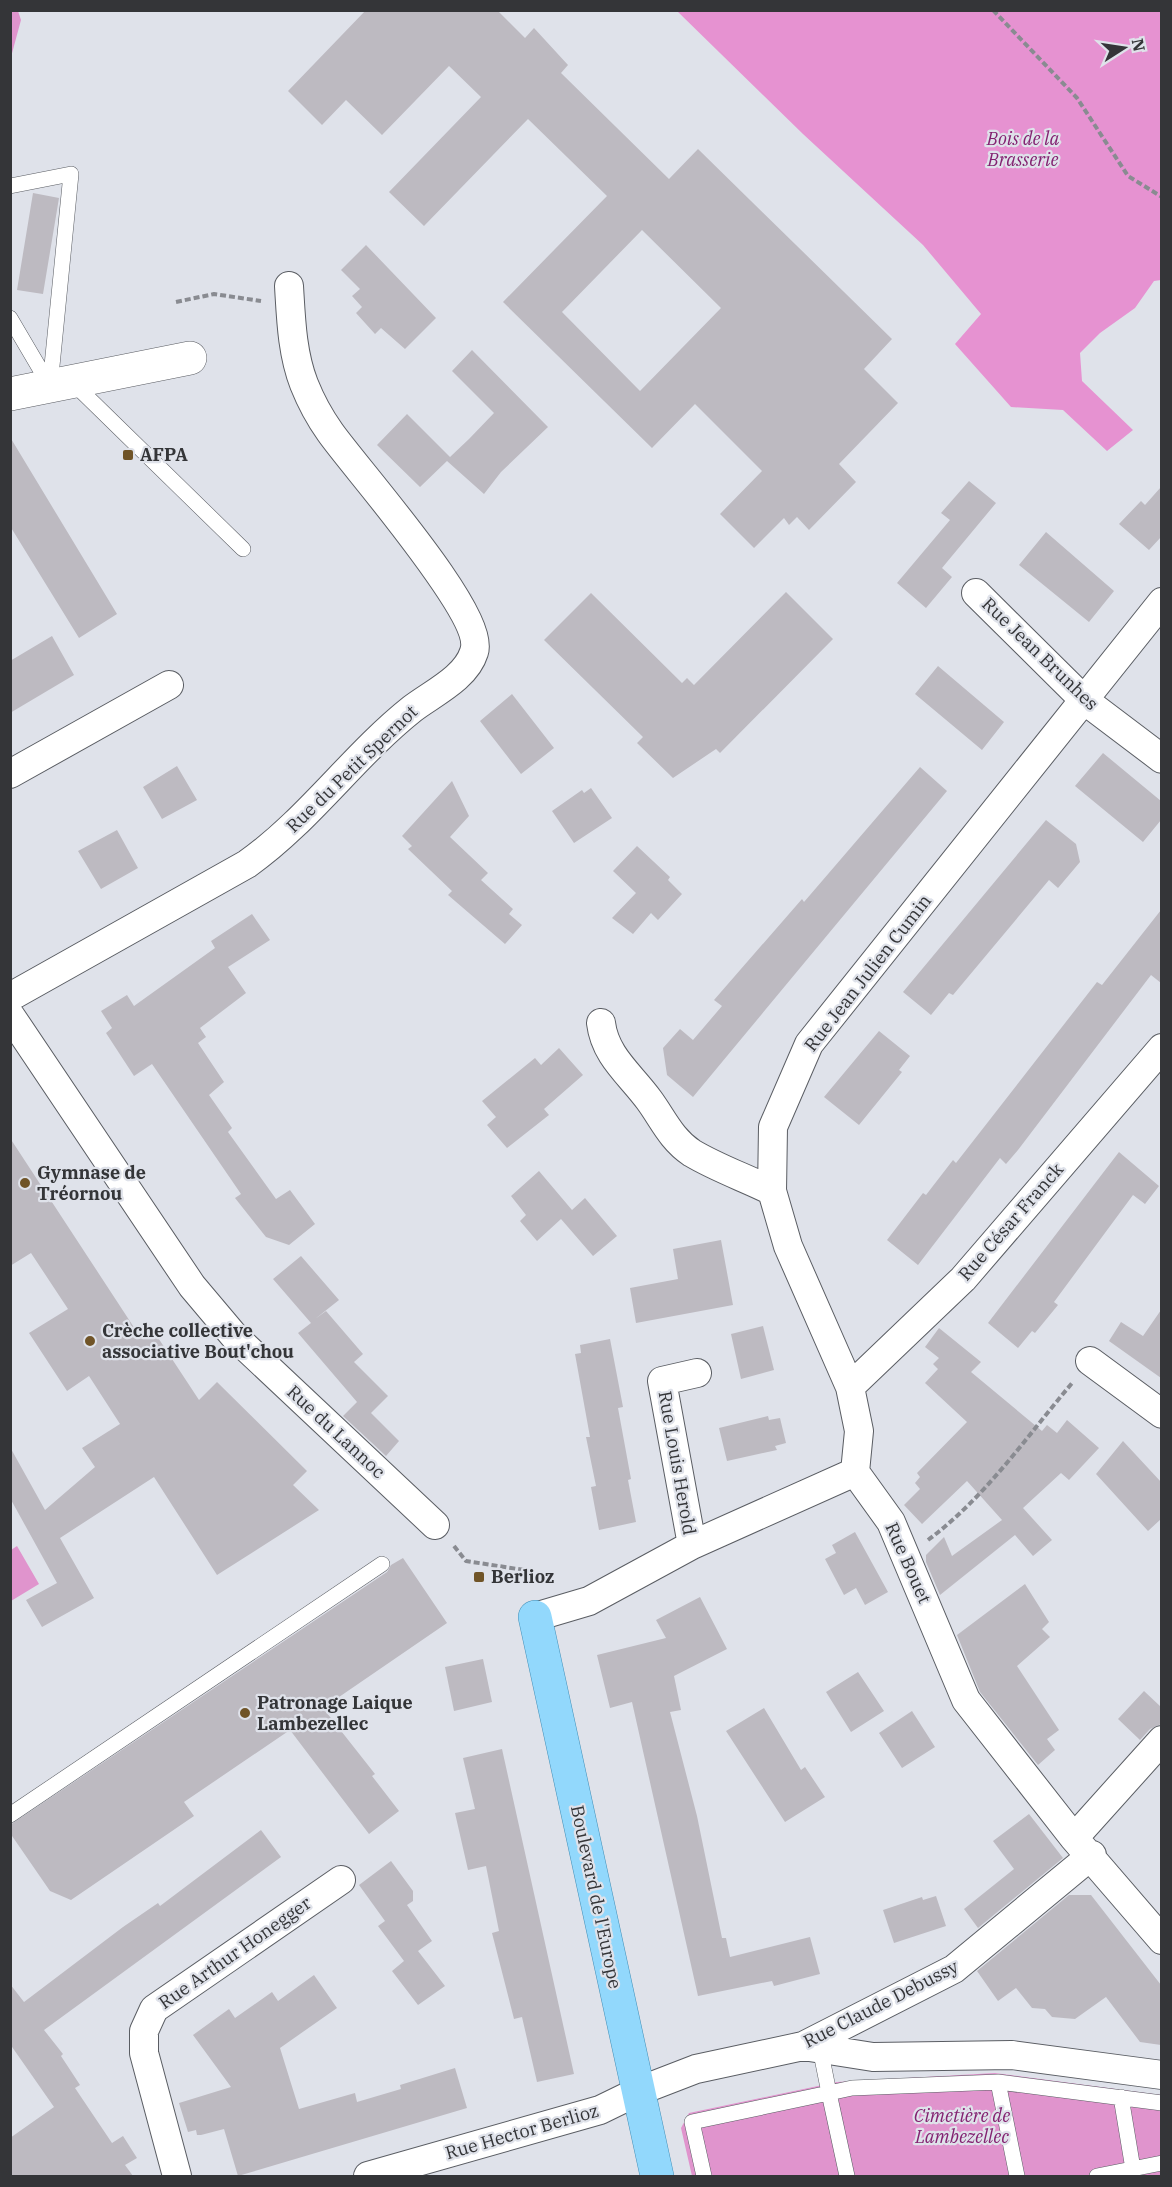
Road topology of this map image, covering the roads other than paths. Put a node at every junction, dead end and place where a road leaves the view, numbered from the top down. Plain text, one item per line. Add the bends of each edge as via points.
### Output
1 (10, 186) edge
2 (289, 286) dead end
3 (10, 318) edge
4 (190, 358) dead end
5 (61, 384) junction
6 (10, 394) edge
7 (243, 549) dead end
8 (976, 593) dead end
9 (1161, 602) edge
10 (169, 685) dead end
11 (1084, 700) junction
12 (1161, 759) edge
13 (10, 774) edge
14 (10, 997) edge
15 (10, 1015) edge
16 (601, 1023) dead end
17 (1161, 1048) edge
18 (772, 1191) junction
19 (1090, 1361) road end
20 (697, 1373) dead end
21 (850, 1387) junction
22 (1161, 1414) edge
23 (855, 1473) junction
24 (435, 1525) road end
25 (692, 1545) junction
26 (382, 1564) dead end
27 (535, 1617) joint
28 (1161, 1740) edge
29 (10, 1815) edge
30 (1083, 1847) junction
31 (341, 1880) dead end
32 (1161, 1940) edge
33 (811, 2047) junction
34 (1161, 2075) edge
35 (998, 2082) junction
36 (639, 2091) junction
37 (829, 2093) junction
38 (1121, 2097) junction
39 (1161, 2103) edge
40 (1161, 2163) edge
41 (1129, 2173) edge
42 (177, 2176) edge
43 (368, 2176) edge
44 (657, 2176) edge
45 (704, 2176) edge
46 (847, 2176) edge
47 (1017, 2176) edge
48 (1097, 2176) edge

1 - 5 lane via 71,174
2 - 14 street, Rue du Petit Spernot via 293,345 304,384 328,430 453,591 475,634 475,651 463,671 370,747 272,846 247,864
3 - 5 lane
4 - 5 street
5 - 6 street
5 - 7 lane
8 - 11 street, Rue Jean Brunhes
9 - 11 street, Rue Jean Julien Cumin
10 - 13 street
11 - 12 street, Rue Jean Brunhes
11 - 18 street, Rue Jean Julien Cumin via 809,1044 773,1127
15 - 24 street, Rue du Lannoc via 192,1286 235,1337
16 - 18 street via 603,1038 613,1057 649,1099 670,1134 692,1152
17 - 21 street, Rue César Franck via 963,1279
18 - 21 street, Rue Jean Julien Cumin via 788,1246
19 - 22 street
20 - 25 street, Rue Louis Herold via 662,1381
21 - 23 street, Rue Jean Julien Cumin via 859,1431
23 - 25 street
23 - 30 street, Rue Bouet via 891,1522 966,1700
25 - 27 street via 588,1601
26 - 29 lane
27 - 36 main road, Boulevard de l'Europe
28 - 30 street, Rue Claude Debussy
30 - 32 street, Rue Bouet
30 - 33 street, Rue Claude Debussy via 954,1970
31 - 42 street, Rue Arthur Honegger via 154,2009 144,2031 144,2053
33 - 34 street via 873,2057 1012,2055
33 - 36 street, Rue Claude Debussy via 696,2069
33 - 37 lane
35 - 37 lane via 852,2088
35 - 38 lane
35 - 47 lane
36 - 43 street, Rue Hector Berlioz via 600,2110
36 - 44 main road, Boulevard de l'Europe
37 - 45 lane via 692,2122
37 - 46 lane
38 - 39 lane
38 - 41 lane
40 - 41 lane
41 - 48 lane

